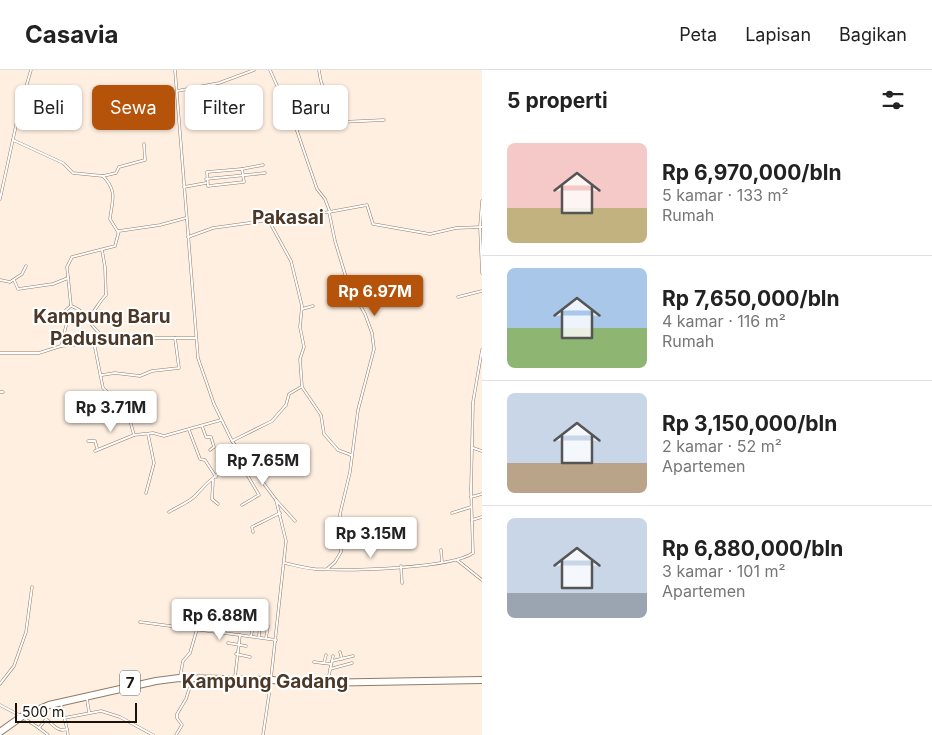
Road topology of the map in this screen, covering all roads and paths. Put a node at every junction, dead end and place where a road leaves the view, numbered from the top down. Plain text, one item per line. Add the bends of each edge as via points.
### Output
1 (31, 70) edge
2 (175, 70) edge
3 (254, 70) edge
4 (270, 70) edge
5 (319, 70) edge
6 (176, 91) junction
7 (384, 120) dead end
8 (13, 140) junction
9 (144, 144) dead end
10 (263, 165) dead end
11 (242, 168) junction
12 (265, 173) dead end
13 (243, 175) junction
14 (103, 176) junction
15 (206, 179) junction
16 (206, 183) junction
17 (184, 187) junction
18 (0, 199) edge
19 (482, 201) edge
20 (330, 212) junction
21 (186, 218) junction
22 (269, 221) junction
23 (481, 227) edge
24 (118, 232) junction
25 (188, 237) junction
26 (102, 250) junction
27 (26, 266) dead end
28 (482, 273) edge
29 (68, 278) junction
30 (1, 280) edge
31 (14, 280) junction
32 (482, 291) edge
33 (458, 297) dead end
34 (71, 306) junction
35 (313, 306) dead end
36 (302, 308) junction
37 (87, 320) junction
38 (106, 338) junction
39 (176, 338) junction
40 (196, 338) junction
41 (94, 343) junction
42 (61, 346) junction
43 (482, 350) edge
44 (0, 353) edge
45 (102, 375) junction
46 (302, 387) junction
47 (221, 420) junction
48 (202, 426) junction
49 (189, 430) junction
50 (148, 433) junction
51 (134, 435) junction
52 (88, 441) dead end
53 (232, 441) junction
54 (286, 446) dead end
55 (472, 448) junction
56 (210, 450) dead end
57 (275, 450) dead end
58 (482, 451) edge
59 (351, 455) junction
60 (244, 457) junction
61 (238, 460) junction
62 (278, 465) junction
63 (250, 466) junction
64 (216, 477) junction
65 (213, 480) junction
66 (146, 493) dead end
67 (482, 494) edge
68 (471, 498) junction
69 (276, 500) junction
70 (218, 504) dead end
71 (242, 506) dead end
72 (472, 507) junction
73 (169, 512) dead end
74 (280, 512) junction
75 (452, 513) dead end
76 (482, 517) edge
77 (472, 520) junction
78 (295, 521) dead end
79 (253, 532) dead end
80 (442, 550) dead end
81 (457, 560) junction
82 (442, 562) junction
83 (284, 563) junction
84 (402, 566) junction
85 (326, 569) junction
86 (482, 580) edge
87 (402, 582) dead end
88 (32, 586) dead end
89 (216, 617) dead end
90 (226, 619) dead end
91 (140, 622) dead end
92 (215, 622) junction
93 (225, 623) junction
94 (254, 623) dead end
95 (260, 624) dead end
96 (268, 626) dead end
97 (197, 629) junction
98 (213, 631) junction
99 (224, 632) junction
100 (240, 635) junction
101 (251, 636) junction
102 (258, 638) junction
103 (266, 638) junction
104 (276, 640) junction
105 (228, 643) dead end
106 (238, 644) junction
107 (246, 646) dead end
108 (340, 652) dead end
109 (236, 654) junction
110 (326, 655) dead end
111 (333, 656) dead end
112 (353, 656) dead end
113 (250, 657) dead end
114 (318, 657) dead end
115 (342, 659) junction
116 (324, 663) junction
117 (331, 663) junction
118 (352, 663) dead end
119 (330, 669) junction
120 (180, 676) junction
121 (235, 677) junction
122 (192, 678) junction
123 (482, 678) edge
124 (271, 680) junction
125 (323, 681) junction
126 (0, 684) edge
127 (123, 686) junction
128 (86, 696) junction
129 (60, 702) junction
130 (48, 704) junction
131 (0, 705) edge
132 (89, 712) junction
133 (20, 716) junction
134 (64, 718) junction
135 (38, 728) junction
136 (67, 729) junction
137 (0, 730) edge
138 (48, 735) edge
139 (68, 735) edge
140 (153, 735) edge
141 (176, 735) edge
142 (263, 735) edge

1 - 8 street
2 - 6 street
3 - 6 street via 220,83
4 - 20 street via 296,128 317,189
5 - 7 street via 326,94 331,98 341,122
6 - 17 street
8 - 14 street via 63,163 73,173
8 - 18 street
9 - 14 street via 145,160 119,167 116,173
10 - 11 street
11 - 13 street
11 - 15 street via 207,172
12 - 13 street
13 - 15 street
13 - 16 street via 244,182 208,186
14 - 24 street via 110,183 114,200 110,219
15 - 16 street
16 - 17 street
17 - 21 street
19 - 23 street
20 - 22 street
20 - 23 street via 367,205 373,224 430,234
20 - 59 street via 334,241 348,284 365,314 374,349 358,410
21 - 24 street via 160,226
21 - 25 street
22 - 25 street via 213,228
22 - 36 street via 291,261
23 - 28 street
24 - 26 street via 116,245
25 - 40 street
26 - 29 street via 71,258 67,265
26 - 37 street via 106,296
27 - 31 street
29 - 31 street via 20,289
29 - 34 street
30 - 31 street
32 - 33 street
34 - 37 street via 80,310
34 - 42 street via 66,310
35 - 36 street
36 - 46 street
37 - 38 street via 97,333
38 - 39 street
38 - 41 street
39 - 40 street
39 - 45 street via 178,368 140,376
40 - 47 street via 200,367
41 - 42 street
41 - 45 street
42 - 44 street via 39,353
43 - 55 street via 475,383
45 - 51 street via 103,388 128,413
46 - 53 street via 289,394 286,406 270,422
46 - 59 street via 321,415 324,434 338,450
47 - 48 street
47 - 53 street
48 - 49 street
48 - 56 street via 206,437 211,437 214,447
49 - 50 street via 164,436
49 - 64 street via 200,459 206,460
50 - 51 street
50 - 66 street via 154,463
51 - 52 street via 97,450 95,441
53 - 60 street
54 - 62 street via 288,462
55 - 58 street
55 - 68 street
57 - 62 street
59 - 85 street via 339,520 341,552
60 - 61 street
60 - 63 street
61 - 64 street
61 - 71 street via 259,496
62 - 63 street
63 - 69 street
64 - 65 street
65 - 70 street via 212,499
65 - 73 street
67 - 68 street
68 - 72 street
69 - 74 street
69 - 78 street
72 - 75 street
72 - 77 street
74 - 79 street via 252,527
74 - 83 street via 286,541
76 - 77 street
77 - 81 street via 474,552
80 - 82 street
81 - 82 street
81 - 86 street
82 - 84 street
83 - 85 street
83 - 104 street
84 - 85 street
84 - 87 street
88 - 126 street via 26,632 14,666
89 - 92 street
90 - 93 street
91 - 97 street
92 - 93 street
92 - 98 street
93 - 99 street
94 - 101 street
95 - 102 street
96 - 103 street
97 - 98 street
97 - 120 street via 190,653 182,661
98 - 99 street
99 - 100 street
100 - 101 street
100 - 106 street
101 - 102 street
102 - 103 street
103 - 104 street
104 - 124 street
105 - 106 street
106 - 107 street
106 - 109 street
108 - 115 street
109 - 113 street
109 - 121 street
110 - 116 street
111 - 117 street
112 - 115 street
114 - 116 street via 316,662
115 - 117 street
116 - 117 street
117 - 119 street
118 - 119 street
119 - 125 street
120 - 121 highway, 7
120 - 122 highway, 7
120 - 127 highway, 7
121 - 124 highway, 7
122 - 124 highway, 7
122 - 141 street via 186,699 177,714 182,726
123 - 125 highway
124 - 125 highway
124 - 142 street
127 - 128 highway, 7
127 - 130 highway, 7
128 - 129 highway, 7
128 - 132 street
129 - 130 highway, 7
129 - 134 street
130 - 133 highway, 7
131 - 133 street
132 - 134 street
132 - 140 street via 102,710
133 - 135 street
133 - 137 highway, 7
134 - 136 street
135 - 136 street via 46,719 61,731
135 - 138 street
136 - 139 street

